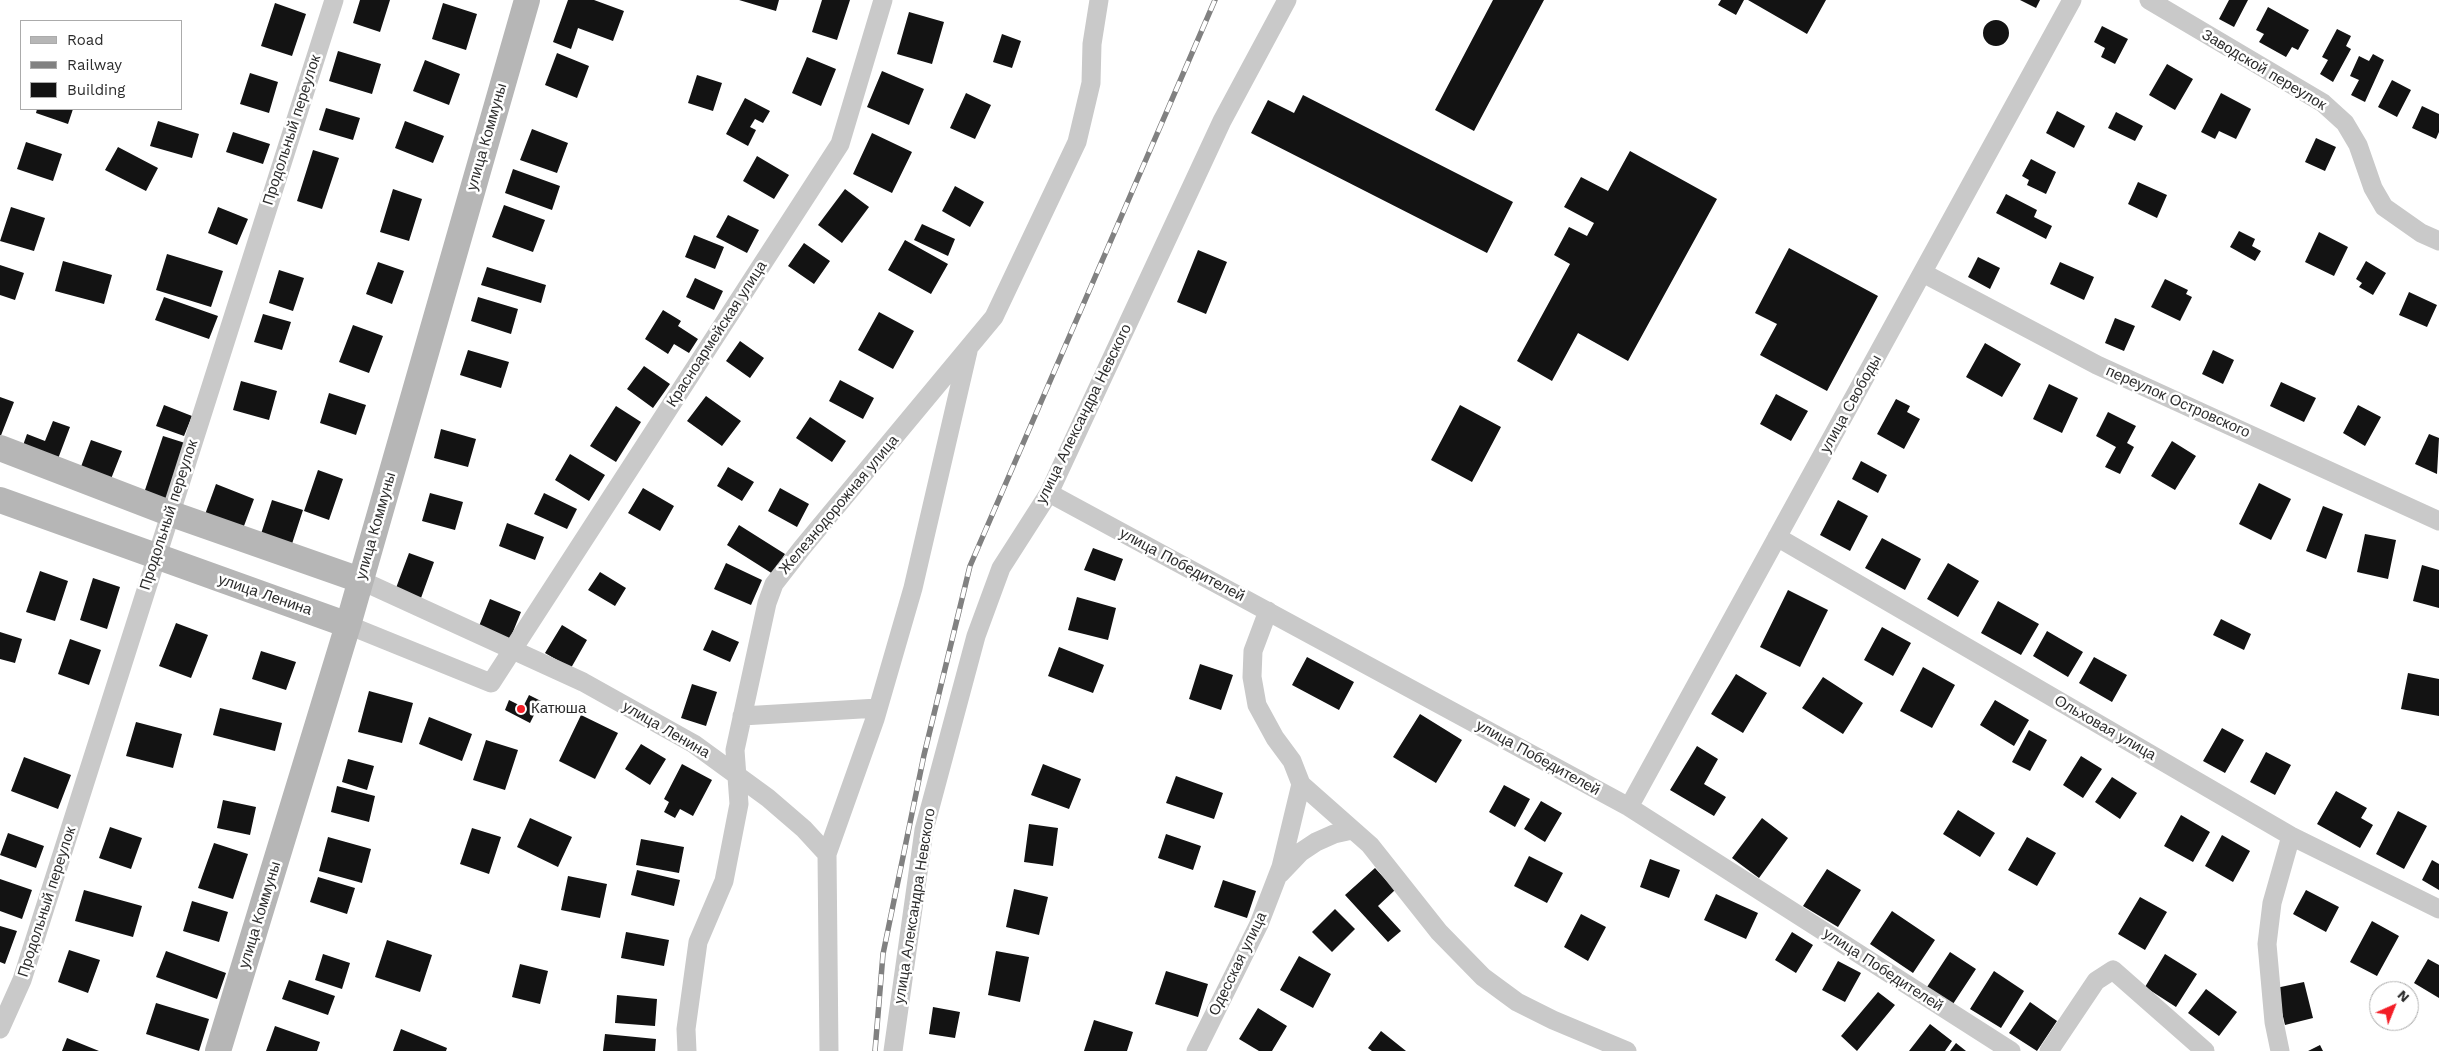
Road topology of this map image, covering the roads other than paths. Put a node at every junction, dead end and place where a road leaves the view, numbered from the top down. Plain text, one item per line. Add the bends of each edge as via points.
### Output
1 (334, 0) edge
2 (527, 0) edge
3 (883, 0) edge
4 (1286, 0) edge
5 (2072, 0) edge
6 (2149, 0) edge
7 (1096, 1) edge
8 (2439, 241) edge
9 (1923, 273) junction
10 (969, 348) junction
11 (0, 448) edge
12 (1048, 493) junction
13 (0, 500) edge
14 (169, 513) junction
15 (2439, 521) edge
16 (1777, 537) junction
17 (155, 556) junction
18 (360, 580) junction
19 (1268, 611) junction
20 (348, 625) junction
21 (512, 650) junction
22 (878, 708) junction
23 (742, 716) junction
24 (736, 774) junction
25 (1301, 784) junction
26 (1629, 807) junction
27 (1352, 830) junction
28 (2291, 836) junction
29 (827, 854) junction
30 (1277, 876) junction
31 (2439, 910) edge
32 (0, 1029) edge
33 (218, 1051) edge
34 (687, 1051) edge
35 (829, 1051) edge
36 (893, 1051) edge
37 (1196, 1051) edge
38 (1627, 1051) edge
39 (2010, 1051) edge
40 (2049, 1051) edge
41 (2205, 1051) edge
42 (2280, 1051) edge

1 - 14 street, Продольный переулок
2 - 18 street, улица Коммуны
3 - 21 street, Красноармейская улица via 840,144
4 - 12 street, улица Александра Невского via 1222,121
5 - 9 street, улица Свободы
6 - 8 street, Заводской переулок via 2323,102 2345,123 2358,144 2373,188 2384,207
7 - 10 street, Железнодорожная улица via 1091,83 1076,142 994,317
9 - 15 street, переулок Островского via 2097,365
9 - 16 street, улица Свободы
10 - 22 street via 913,588
10 - 23 street, Железнодорожная улица via 774,584
11 - 14 street, улица Ленина
12 - 19 street, улица Победителей
12 - 36 street, улица Александра Невского via 1001,568 976,636 946,741 924,830
13 - 17 street, улица Ленина
14 - 17 street, Продольный переулок
14 - 18 street, улица Ленина
16 - 26 street, улица Свободы
16 - 28 street, Ольховая улица
17 - 20 street, улица Ленина
17 - 32 street, Продольный переулок via 22,980
18 - 20 street, улица Коммуны
18 - 21 street, улица Ленина
19 - 25 street via 1253,651 1252,677 1257,706 1292,762
19 - 26 street, улица Победителей
20 - 21 street, улица Ленина via 491,683
20 - 33 street, улица Коммуны
21 - 24 street, улица Ленина via 583,682 694,744
22 - 23 street
22 - 29 street
23 - 24 street, Железнодорожная улица via 735,750
24 - 29 street, улица Ленина via 804,829
24 - 34 street, Железнодорожная улица via 739,804 724,880 698,942 686,1029
25 - 27 street
25 - 30 street, Одесская улица
26 - 39 street, улица Победителей
27 - 30 street, Одесская улица via 1316,842
27 - 38 street via 1370,845 1439,932 1482,977 1517,1002
28 - 31 street, Ольховая улица
28 - 42 street via 2272,903 2267,944
29 - 35 street
30 - 37 street, Одесская улица via 1258,924
40 - 41 street via 2096,981 2113,970

